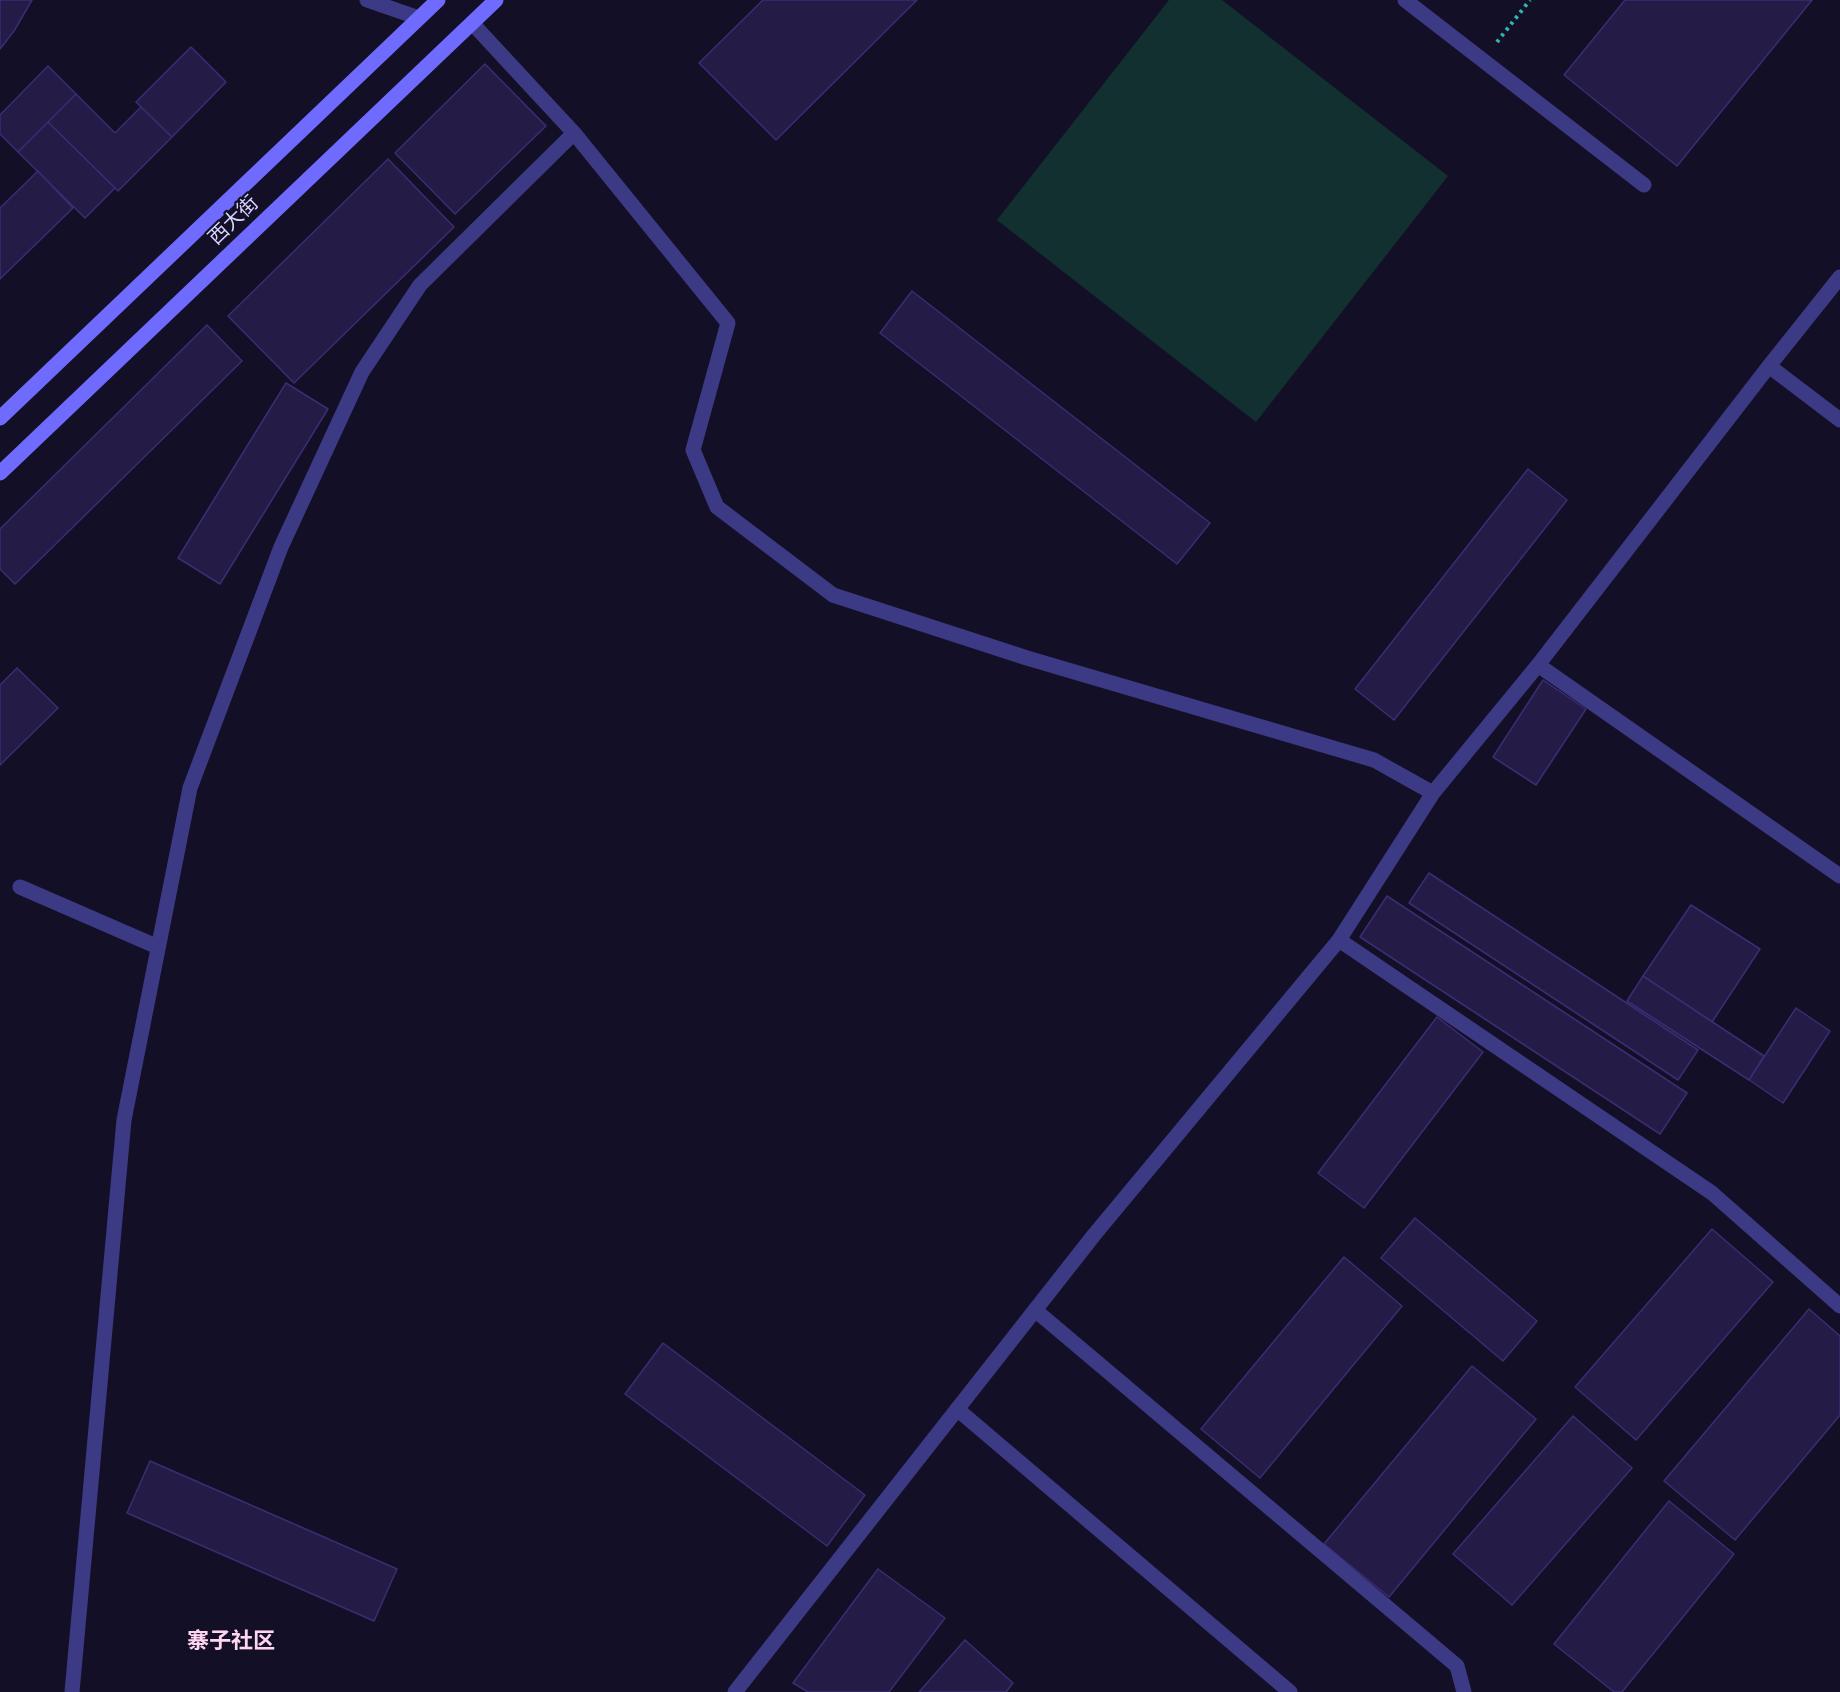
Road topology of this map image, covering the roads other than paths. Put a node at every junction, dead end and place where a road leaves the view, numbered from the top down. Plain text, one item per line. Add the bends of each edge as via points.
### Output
1 (367, 0) edge
2 (438, 0) edge
3 (496, 0) edge
4 (1405, 0) edge
5 (419, 18) junction
6 (472, 23) junction
7 (574, 133) junction
8 (1644, 185) dead end
9 (1840, 277) edge
10 (1768, 366) junction
11 (0, 418) edge
12 (1840, 420) edge
13 (0, 473) edge
14 (1538, 664) junction
15 (1433, 793) junction
16 (1840, 876) edge
17 (20, 887) dead end
18 (1340, 940) junction
19 (158, 947) junction
20 (1840, 1306) edge
21 (1035, 1310) junction
22 (957, 1409) junction
23 (72, 1692) edge
24 (735, 1692) edge
25 (1290, 1692) edge
26 (1464, 1692) edge

1 - 5 street
2 - 5 main road, 西大街
3 - 6 main road, 西大街
4 - 8 street
5 - 11 main road, 西大街
6 - 7 street
6 - 13 main road, 西大街
7 - 15 street via 728,323 693,450 717,507 833,595 1027,658 1374,760
7 - 19 street via 420,285 362,372 280,547 190,788
9 - 10 street
10 - 12 street
10 - 14 street
14 - 15 street
14 - 16 street
15 - 18 street
17 - 19 street
18 - 20 street via 1712,1193
18 - 21 street
19 - 23 street via 124,1120
21 - 22 street
21 - 26 street via 1457,1666
22 - 24 street
22 - 25 street

